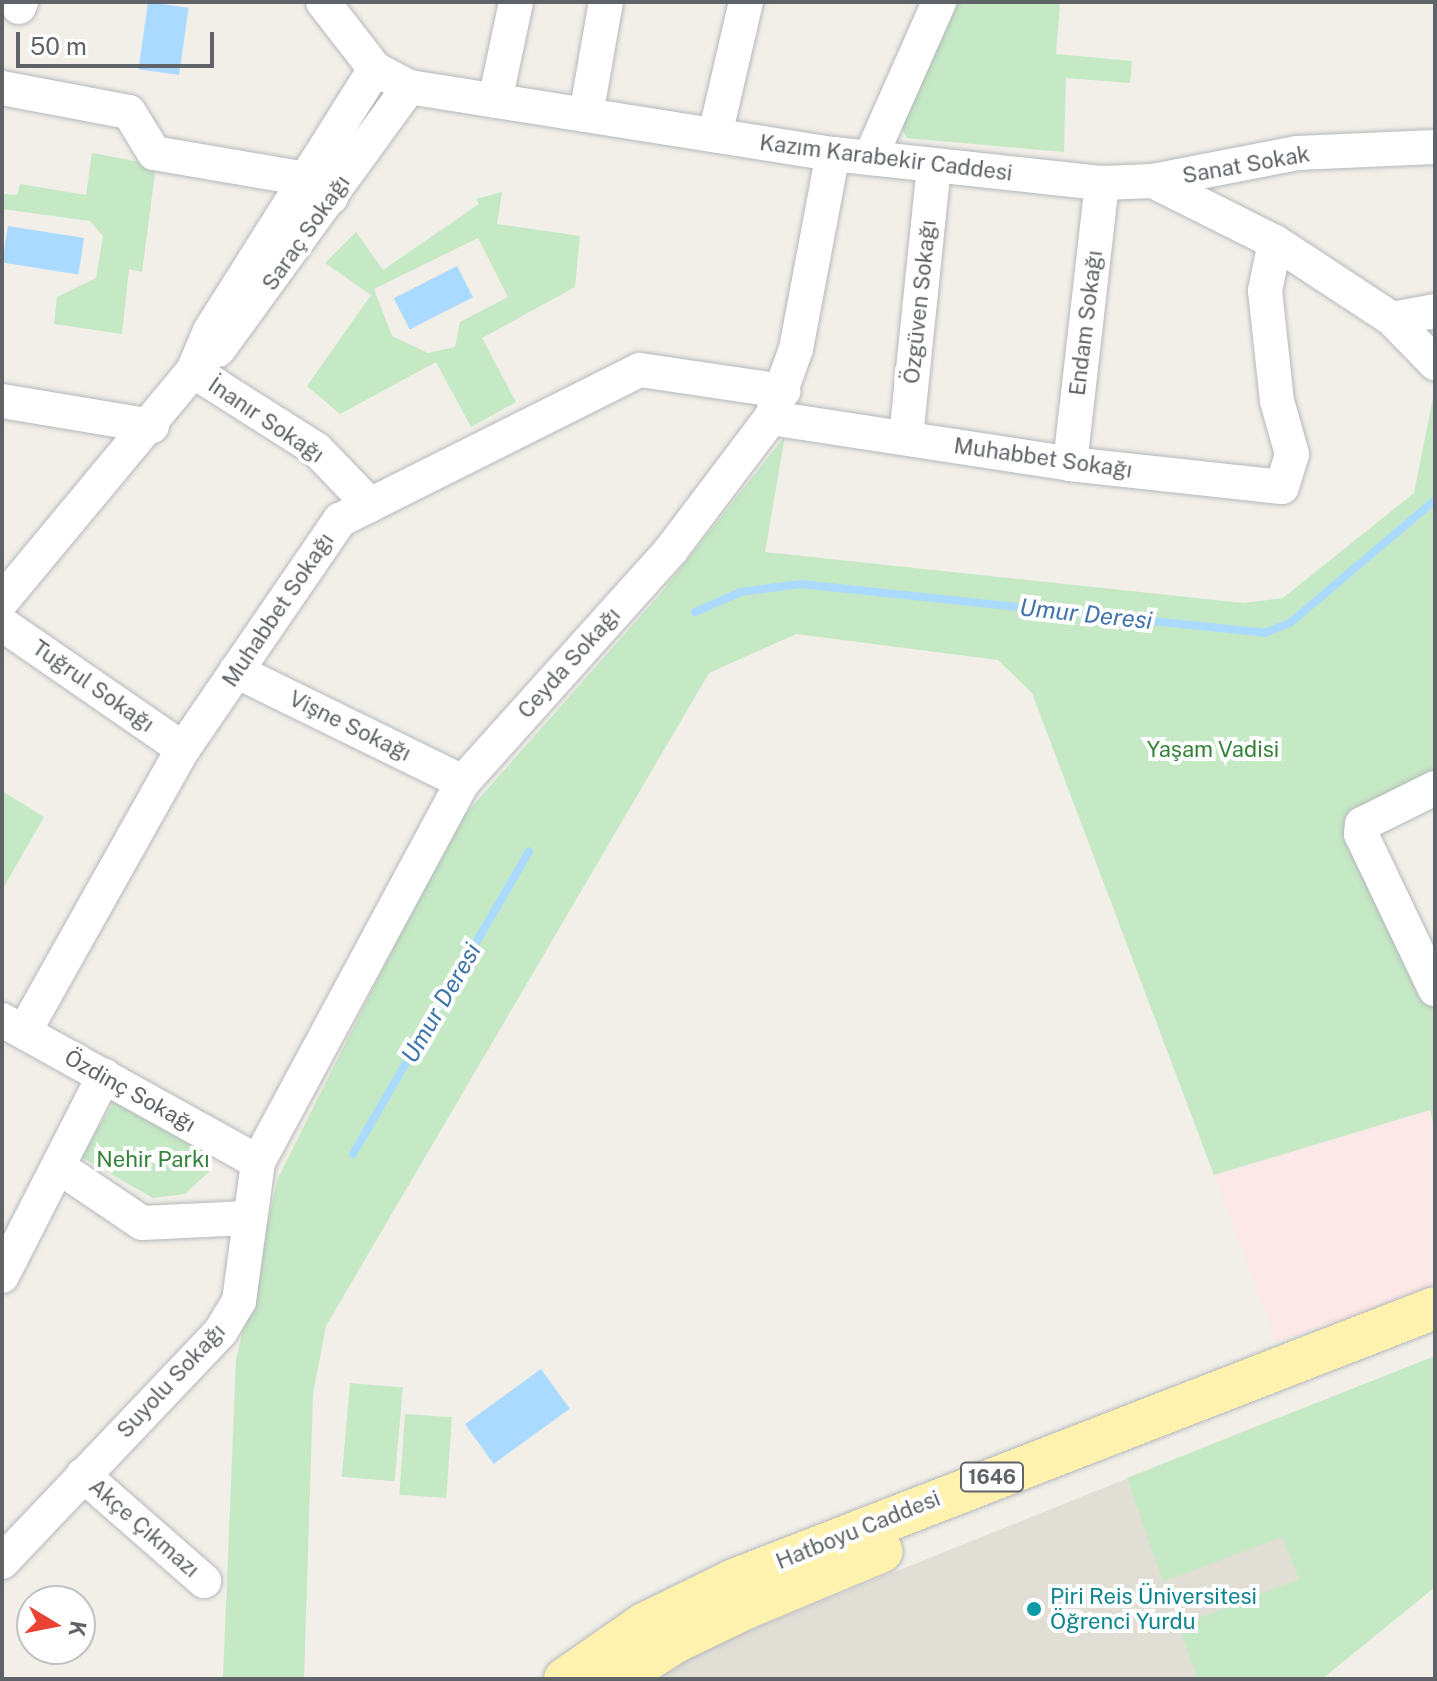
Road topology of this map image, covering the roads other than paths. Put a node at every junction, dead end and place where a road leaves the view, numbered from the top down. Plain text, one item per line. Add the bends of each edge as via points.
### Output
1 (516, 2) edge
2 (606, 2) edge
3 (746, 2) edge
4 (939, 2) edge
5 (339, 10) edge
6 (375, 69) junction
7 (409, 87) junction
8 (2, 88) edge
9 (495, 101) junction
10 (586, 115) junction
11 (715, 135) junction
12 (1435, 147) edge
13 (833, 154) junction
14 (870, 158) junction
15 (934, 166) junction
16 (1153, 181) junction
17 (1102, 183) junction
18 (318, 188) junction
19 (1275, 242) junction
20 (1435, 311) edge
21 (1392, 319) junction
22 (1435, 363) edge
23 (193, 371) junction
24 (2, 401) edge
25 (777, 405) junction
26 (152, 426) junction
27 (906, 437) junction
28 (1070, 464) junction
29 (370, 505) junction
30 (2, 601) edge
31 (2, 624) edge
32 (236, 671) junction
33 (183, 749) junction
34 (463, 782) junction
35 (1435, 788) edge
36 (1435, 989) edge
37 (13, 1026) edge
38 (104, 1076) junction
39 (258, 1162) junction
40 (59, 1167) junction
41 (247, 1218) junction
42 (2, 1276) edge
43 (1435, 1308) edge
44 (1435, 1337) edge
45 (83, 1475) junction
46 (2, 1562) edge
47 (204, 1581) dead end
48 (565, 1679) edge
49 (617, 1679) edge

1 - 9 street
2 - 10 street
3 - 11 street
4 - 14 street
5 - 6 street, Kazım Karabekir Caddesi
6 - 7 street, Kazım Karabekir Caddesi
6 - 18 street, Saraç Sokağı
7 - 9 street, Kazım Karabekir Caddesi
7 - 18 street, Saraç Sokağı
8 - 18 street via 129,112 154,153
9 - 10 street, Kazım Karabekir Caddesi
10 - 11 street, Kazım Karabekir Caddesi
11 - 13 street, Kazım Karabekir Caddesi
12 - 16 street, Sanat Sokak via 1297,153
13 - 14 street, Kazım Karabekir Caddesi
13 - 25 street, Ceyda Sokağı via 796,349
14 - 15 street, Kazım Karabekir Caddesi
15 - 17 street, Kazım Karabekir Caddesi
15 - 27 street, Özgüven Sokağı
16 - 17 street, Kazım Karabekir Caddesi
16 - 19 street, Kazım Karabekir Caddesi
17 - 28 street, Endam Sokağı
18 - 23 street, Saraç Sokağı via 229,342
19 - 21 street, Kazım Karabekir Caddesi
19 - 28 street, Muhabbet Sokağı via 1265,291 1277,401 1292,454 1282,487
20 - 21 street
21 - 22 street, Kazım Karabekir Caddesi
23 - 26 street, Saraç Sokağı
23 - 29 street, İnanır Sokağı via 316,449
24 - 26 street
25 - 27 street, Muhabbet Sokağı
25 - 29 street, Muhabbet Sokağı via 640,370
25 - 34 street, Ceyda Sokağı via 671,550
26 - 30 street, Saraç Sokağı
27 - 28 street, Muhabbet Sokağı
29 - 32 street, Muhabbet Sokağı via 340,520
31 - 33 street, Tuğrul Sokağı
32 - 33 street, Muhabbet Sokağı
32 - 34 street, Vişne Sokağı
33 - 37 street, Muhabbet Sokağı
34 - 39 street, Ceyda Sokağı
35 - 36 street via 1362,824 1361,834
37 - 38 street, Özdinç Sokağı
38 - 39 street, Özdinç Sokağı
38 - 40 street
39 - 41 street, Suyolu Sokağı
40 - 41 street via 142,1223
40 - 42 street
41 - 45 street, Suyolu Sokağı via 247,1265 239,1301 221,1331
43 - 48 main road, Hatboyu Caddesi / 1646 via 734,1580 644,1624
44 - 49 main road, Hatboyu Caddesi / 1646 via 1178,1433 746,1608 677,1641
45 - 46 street, Suyolu Sokağı
45 - 47 street, Akçe Çıkmazı

